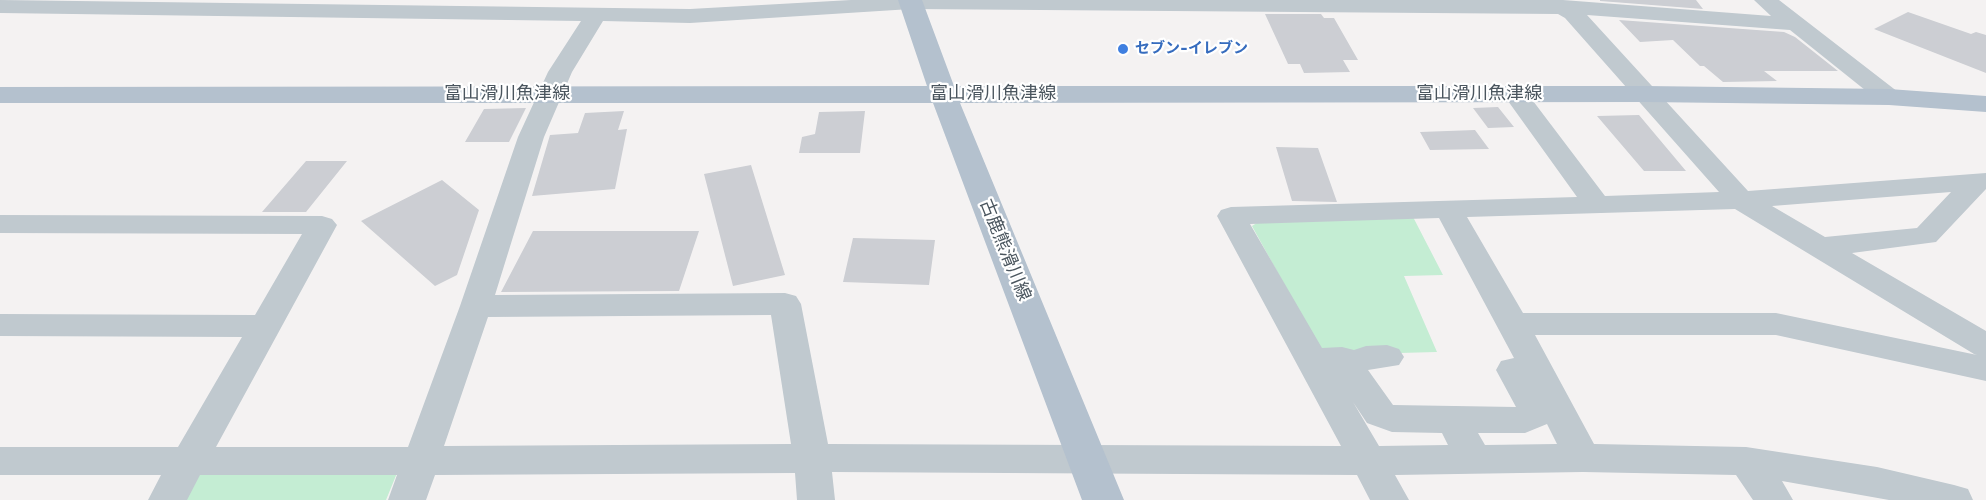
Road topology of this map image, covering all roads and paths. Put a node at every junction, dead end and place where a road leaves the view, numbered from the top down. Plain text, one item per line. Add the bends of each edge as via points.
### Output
1 (1761, 1) edge
2 (910, 2) edge
3 (1304, 3) edge
4 (0, 6) edge
5 (453, 6) edge
6 (1563, 7) junction
7 (597, 14) junction
8 (1795, 24) junction
9 (0, 94) edge
10 (551, 94) junction
11 (943, 94) junction
12 (1515, 94) junction
13 (1646, 94) junction
14 (1888, 97) junction
15 (1986, 104) edge
16 (1981, 181) edge
17 (1741, 200) junction
18 (1597, 205) junction
19 (1448, 209) junction
20 (0, 225) edge
21 (1821, 247) junction
22 (476, 306) junction
23 (1513, 324) junction
24 (0, 325) edge
25 (264, 326) junction
26 (1986, 346) edge
27 (1352, 358) junction
28 (1986, 369) edge
29 (1537, 370) junction
30 (1453, 420) junction
31 (812, 458) junction
32 (1088, 458) junction
33 (1583, 458) junction
34 (1474, 459) junction
35 (0, 461) edge
36 (421, 461) junction
37 (1367, 461) junction
38 (1746, 461) junction
39 (188, 462) junction
40 (167, 500) edge
41 (407, 500) edge
42 (816, 500) edge
43 (1103, 500) edge
44 (1390, 500) edge
45 (1774, 500) edge
46 (1954, 500) edge

1 - 8 street
2 - 3 street
2 - 7 street via 690,16
2 - 11 main road, 古鹿熊滑川線
3 - 6 street
4 - 5 street
5 - 7 street
6 - 8 street
6 - 13 street via 1573,13
7 - 10 street via 560,72
8 - 14 street
9 - 10 main road, 富山滑川魚津線
10 - 11 main road, 富山滑川魚津線
10 - 22 street via 531,136
11 - 12 main road, 富山滑川魚津線
11 - 32 main road, 古鹿熊滑川線
12 - 13 main road, 富山滑川魚津線
12 - 18 street
13 - 14 main road, 富山滑川魚津線
13 - 17 street
14 - 15 main road, 富山滑川魚津線
16 - 17 street
16 - 21 street via 1926,236
17 - 18 street
17 - 21 street
18 - 19 street
19 - 23 street
19 - 27 street via 1230,216
20 - 25 street via 322,225
21 - 26 street
22 - 31 street via 785,304
22 - 36 street
23 - 28 street via 1776,324
23 - 29 street
24 - 25 street
25 - 39 street
27 - 30 street via 1380,414 1392,419
27 - 37 street
29 - 30 street via 1514,370 1537,412 1525,420
29 - 33 street
30 - 34 street
31 - 32 street
31 - 36 street
31 - 42 street
32 - 37 street
32 - 43 main road, 古鹿熊滑川線
33 - 34 street
33 - 38 street
34 - 37 street
35 - 39 street
36 - 39 street
36 - 41 street
37 - 44 street
38 - 45 street
38 - 46 street via 1877,482
39 - 40 street

